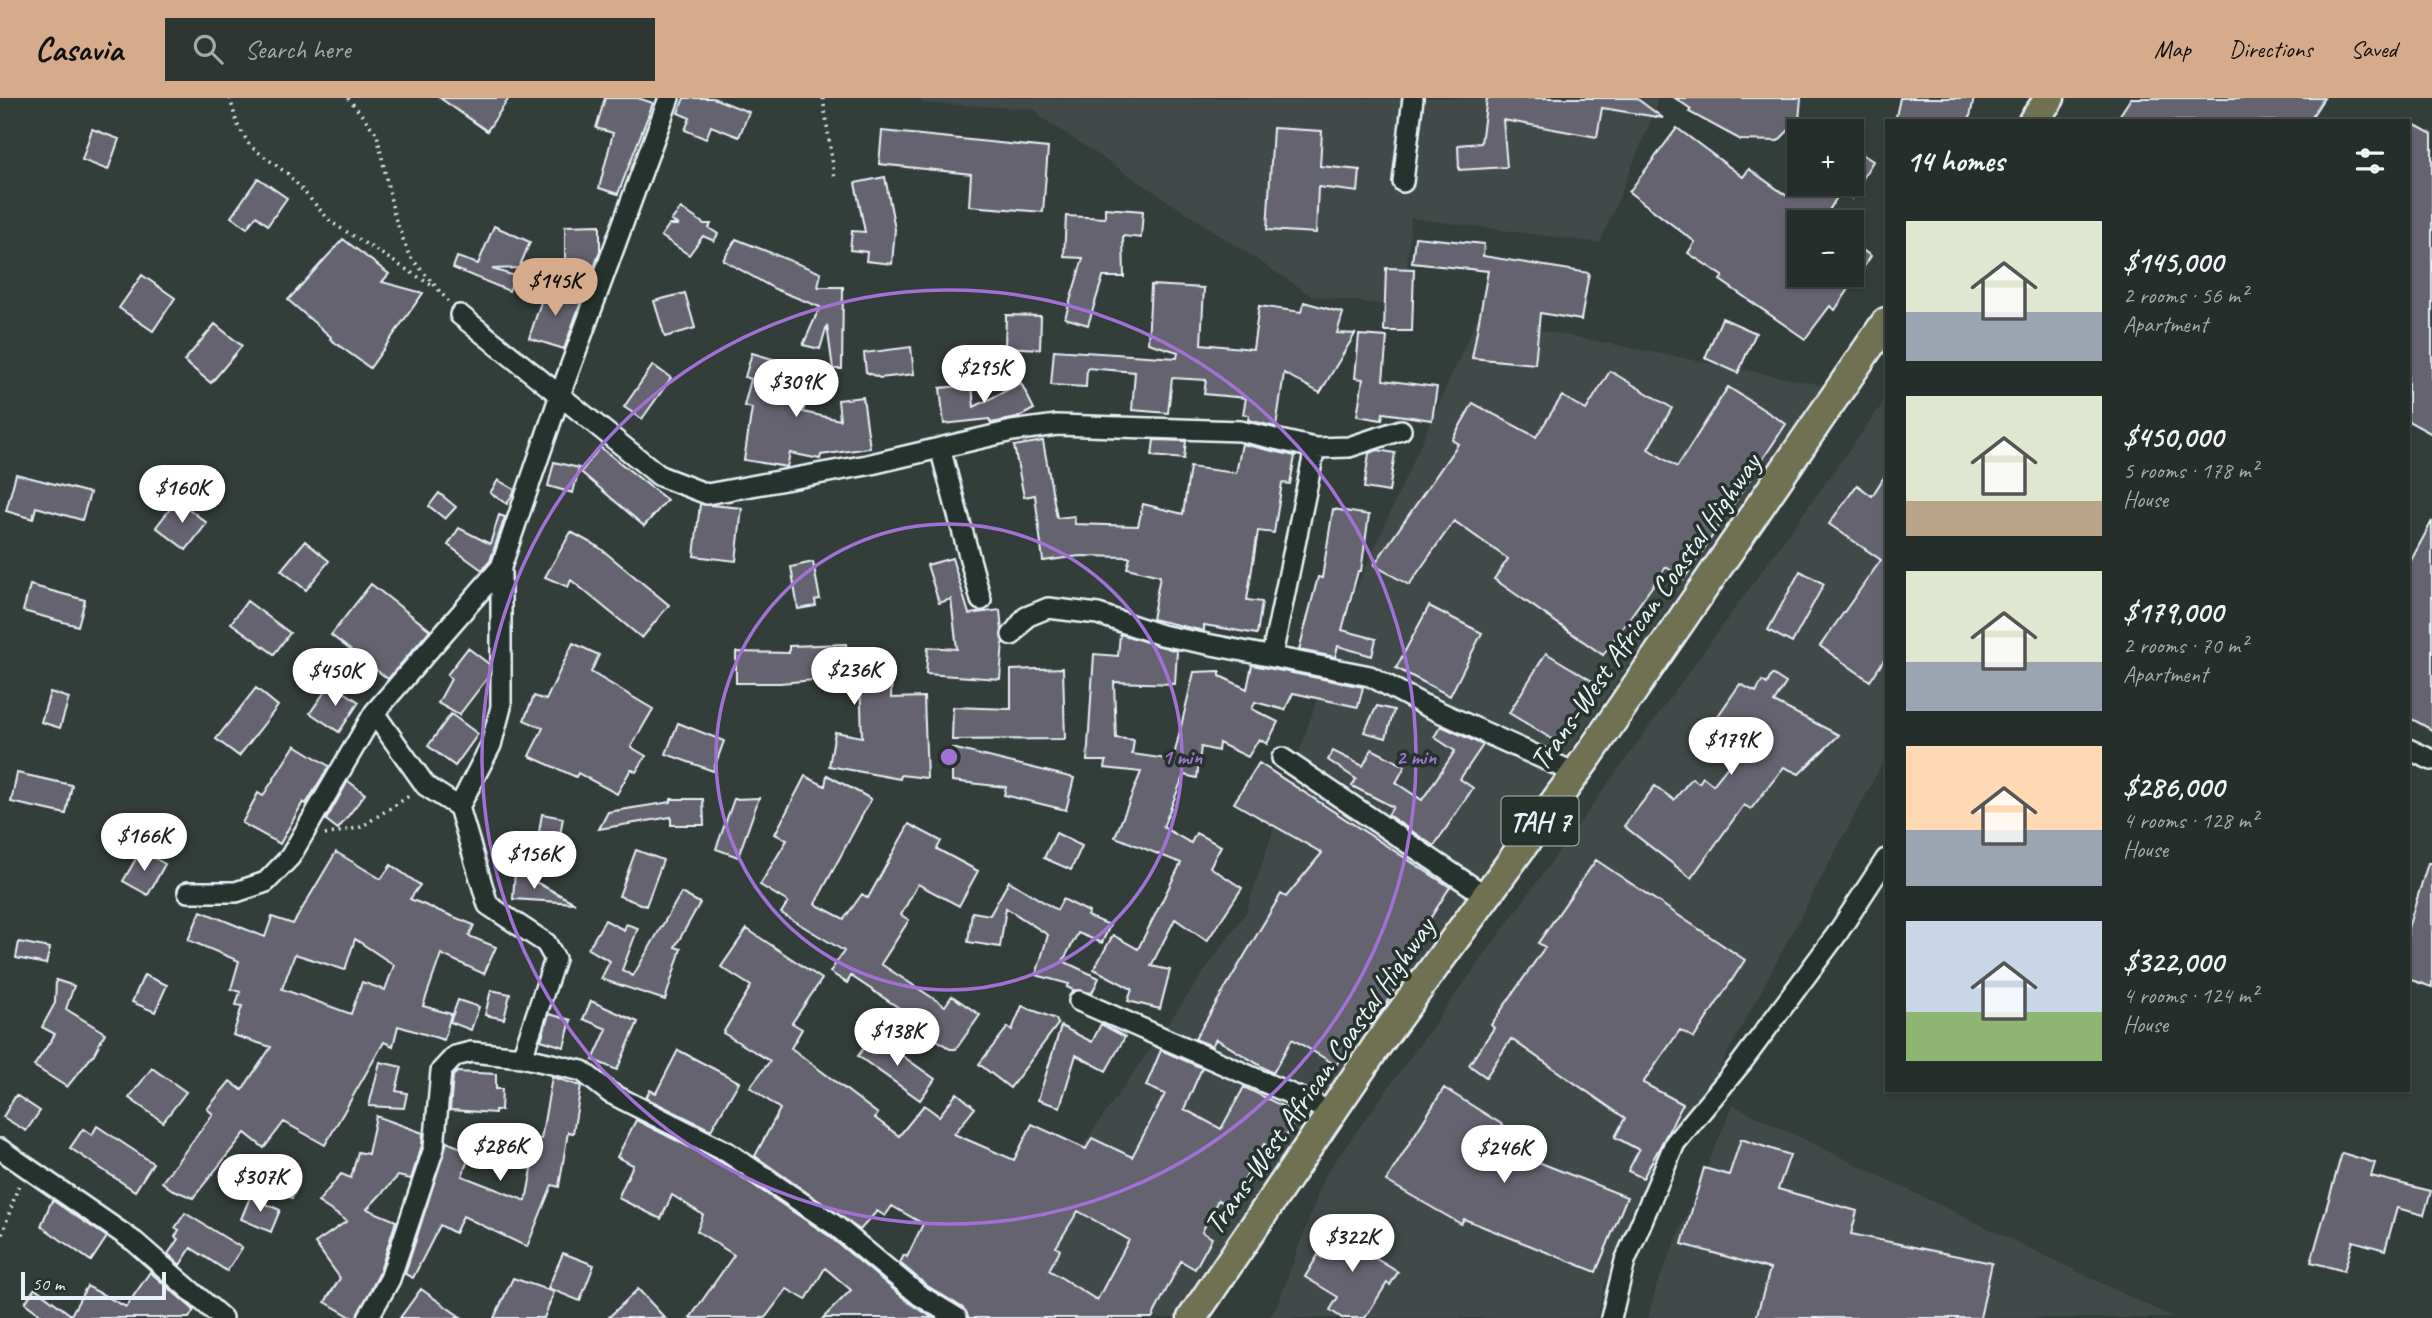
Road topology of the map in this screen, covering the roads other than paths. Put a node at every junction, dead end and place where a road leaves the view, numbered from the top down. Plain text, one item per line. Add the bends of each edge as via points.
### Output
1 (670, 98) edge
2 (1413, 98) edge
3 (2050, 98) edge
4 (2034, 119) edge
5 (1403, 182) dead end
6 (460, 315) road end
7 (1885, 323) edge
8 (559, 396) junction
9 (1401, 430) dead end
10 (940, 448) junction
11 (1315, 448) junction
12 (501, 567) junction
13 (981, 600) dead end
14 (1012, 635) dead end
15 (1272, 655) junction
16 (374, 713) junction
17 (2410, 750) edge
18 (1282, 758) dead end
19 (2432, 760) edge
20 (1575, 774) junction
21 (459, 807) junction
22 (1885, 861) edge
23 (188, 892) dead end
24 (1486, 896) junction
25 (1079, 1001) dead end
26 (522, 1057) junction
27 (1332, 1112) junction
28 (0, 1149) edge
29 (217, 1316) edge
30 (368, 1318) edge
31 (957, 1318) edge
32 (1192, 1318) edge
33 (1611, 1318) edge

1 - 8 street
2 - 5 street
3 - 4 highway
6 - 8 street
7 - 20 highway, Trans-West African Coastal Highway / TAH 7
8 - 10 street via 660,476 707,494
8 - 12 street
9 - 11 street via 1349,447
10 - 11 street via 1012,431 1098,424 1240,430
10 - 13 street
11 - 15 street
12 - 16 street
12 - 21 street via 501,707 491,745
14 - 15 street via 1026,617 1048,608 1098,614 1161,635
15 - 20 street via 1370,676
16 - 21 street via 426,786
16 - 23 street via 290,857 266,882 236,892
17 - 19 street
18 - 24 street
20 - 24 highway, Trans-West African Coastal Highway / TAH 7
21 - 26 street via 488,905 546,943 555,960
22 - 33 street via 1742,1062 1675,1143 1625,1261
24 - 27 highway, Trans-West African Coastal Highway / TAH 7
25 - 27 street
26 - 30 street via 471,1052 455,1056 440,1071 434,1148 390,1279
26 - 31 street via 582,1072 610,1093 727,1152 836,1226 919,1295
27 - 32 highway, Trans-West African Coastal Highway / TAH 7
28 - 29 street via 135,1242

